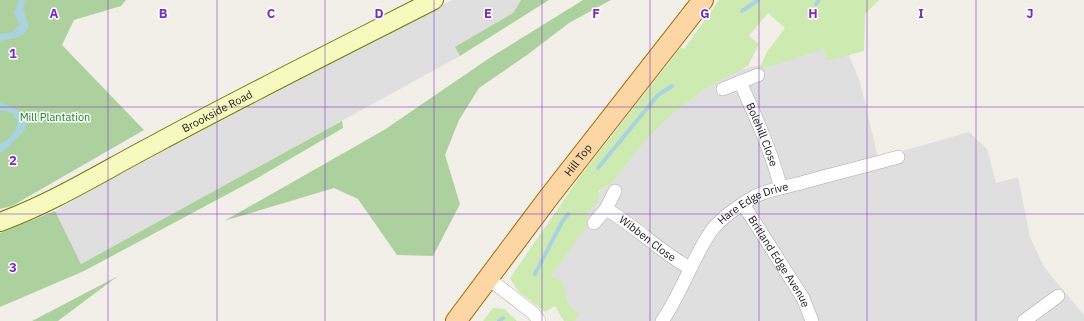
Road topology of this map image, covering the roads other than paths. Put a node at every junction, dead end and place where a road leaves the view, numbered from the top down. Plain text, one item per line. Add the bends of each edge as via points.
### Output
1 (434, 0) edge
2 (703, 0) edge
3 (758, 75) dead end
4 (740, 82) junction
5 (723, 89) dead end
6 (898, 157) dead end
7 (781, 188) junction
8 (615, 191) dead end
9 (743, 204) junction
10 (606, 209) junction
11 (0, 222) edge
12 (594, 223) dead end
13 (690, 268) junction
14 (488, 278) junction
15 (1058, 296) dead end
16 (456, 321) edge
17 (539, 321) edge
18 (662, 321) edge
19 (812, 321) edge
20 (1024, 321) edge

1 - 11 street, Brookside Road via 155,143 68,192
2 - 14 main road, Hill Top
3 - 4 street
4 - 5 street
4 - 7 street, Bolehill Close via 761,128
6 - 7 street, Hare Edge Drive
7 - 9 street, Hare Edge Drive via 755,196
8 - 10 street
9 - 13 street, Hare Edge Drive via 712,230
9 - 19 street, Britland Edge Avenue via 803,298
10 - 12 street
10 - 13 street, Wibben Close
13 - 18 street, Hare Edge Drive
14 - 16 main road, Hill Top
14 - 17 street via 533,313
15 - 20 street

